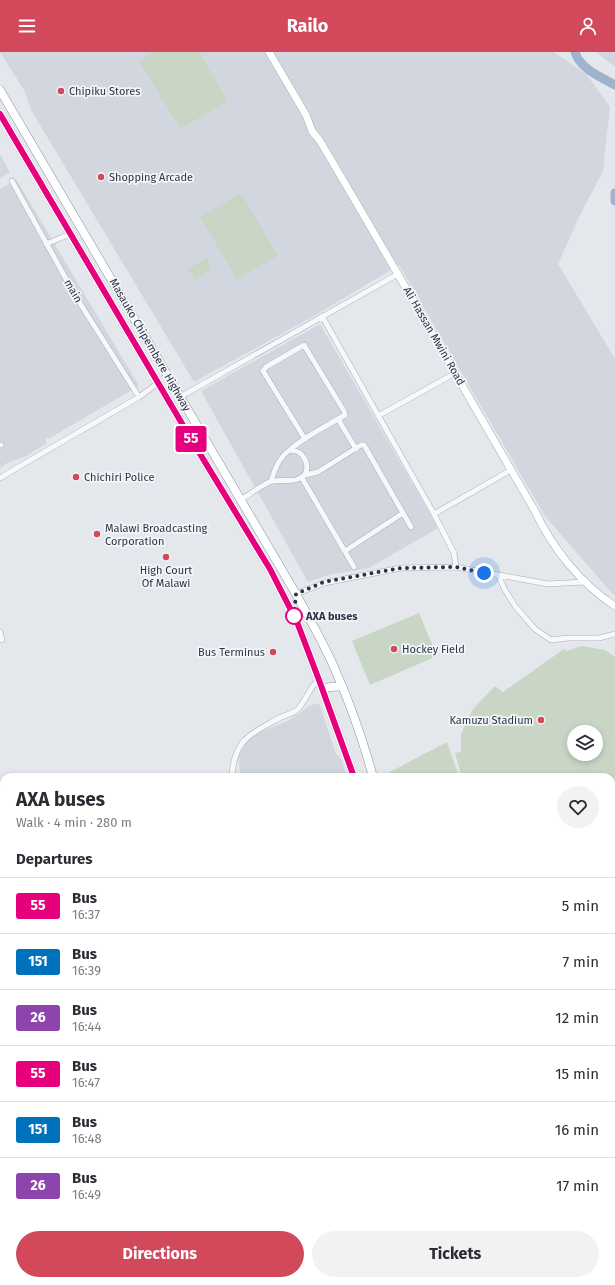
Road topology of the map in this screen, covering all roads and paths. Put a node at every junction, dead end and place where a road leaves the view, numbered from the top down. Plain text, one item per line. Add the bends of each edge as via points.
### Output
1 (269, 52) edge
2 (0, 90) edge
3 (0, 114) edge
4 (12, 181) dead end
5 (72, 213) junction
6 (64, 222) junction
7 (70, 234) junction
8 (46, 244) junction
9 (398, 274) junction
10 (322, 316) junction
11 (454, 373) junction
12 (158, 383) junction
13 (180, 396) junction
14 (139, 397) junction
15 (378, 416) junction
16 (338, 419) junction
17 (305, 439) junction
18 (356, 449) junction
19 (290, 450) junction
20 (511, 470) junction
21 (304, 476) junction
22 (0, 478) edge
23 (272, 481) junction
24 (240, 500) junction
25 (404, 514) junction
26 (434, 514) junction
27 (412, 527) dead end
28 (344, 551) junction
29 (354, 566) dead end
30 (456, 567) junction
31 (498, 575) junction
32 (584, 582) junction
33 (296, 594) junction
34 (615, 606) edge
35 (0, 632) edge
36 (615, 634) edge
37 (2, 640) dead end
38 (319, 680) junction
39 (342, 686) junction
40 (322, 688) junction
41 (233, 773) edge
42 (353, 773) edge
43 (372, 773) edge

1 - 9 main road, Ali Hassan Mwini Road via 306,115 312,131
2 - 5 main road, Masauko Chipembere Highway
3 - 6 main road, Masauko Chipembere Highway
4 - 8 street, main
5 - 6 main road via 64,211
5 - 13 main road, Masauko Chipembere Highway
6 - 7 main road, Masauko Chipembere Highway
7 - 8 street
7 - 12 main road, Masauko Chipembere Highway
8 - 14 street, main
9 - 10 street
9 - 11 main road, Ali Hassan Mwini Road
10 - 13 street
10 - 15 street
11 - 15 street
11 - 20 main road, Ali Hassan Mwini Road
12 - 14 street
12 - 38 main road, Masauko Chipembere Highway via 270,569 297,622
13 - 24 main road, Masauko Chipembere Highway
14 - 22 street
15 - 26 street
16 - 17 street
16 - 17 street via 345,415 344,411 304,345 266,366 263,371
16 - 18 street
17 - 19 street
18 - 21 street via 318,472
18 - 25 street via 361,445 366,446
19 - 21 street via 301,454 307,463
19 - 23 street via 281,458
20 - 26 street
20 - 32 main road, Ali Hassan Mwini Road via 541,523
21 - 23 street via 296,480
21 - 28 street
23 - 24 street
24 - 33 main road, Masauko Chipembere Highway
25 - 27 street
25 - 28 street
26 - 30 street via 454,553
28 - 29 street
30 - 31 street
30 - 33 street via 401,568 324,582
31 - 32 street via 548,584
31 - 36 street via 515,606 535,629 551,640 599,638
32 - 34 main road, Ali Hassan Mwini Road
33 - 39 main road, Masauko Chipembere Highway via 320,637
35 - 37 street
38 - 40 main road, Masauko Chipembere Highway
38 - 41 street via 313,684 298,709 245,739 239,747
39 - 40 main road
39 - 43 main road, Masauko Chipembere Highway
40 - 42 main road, Masauko Chipembere Highway

